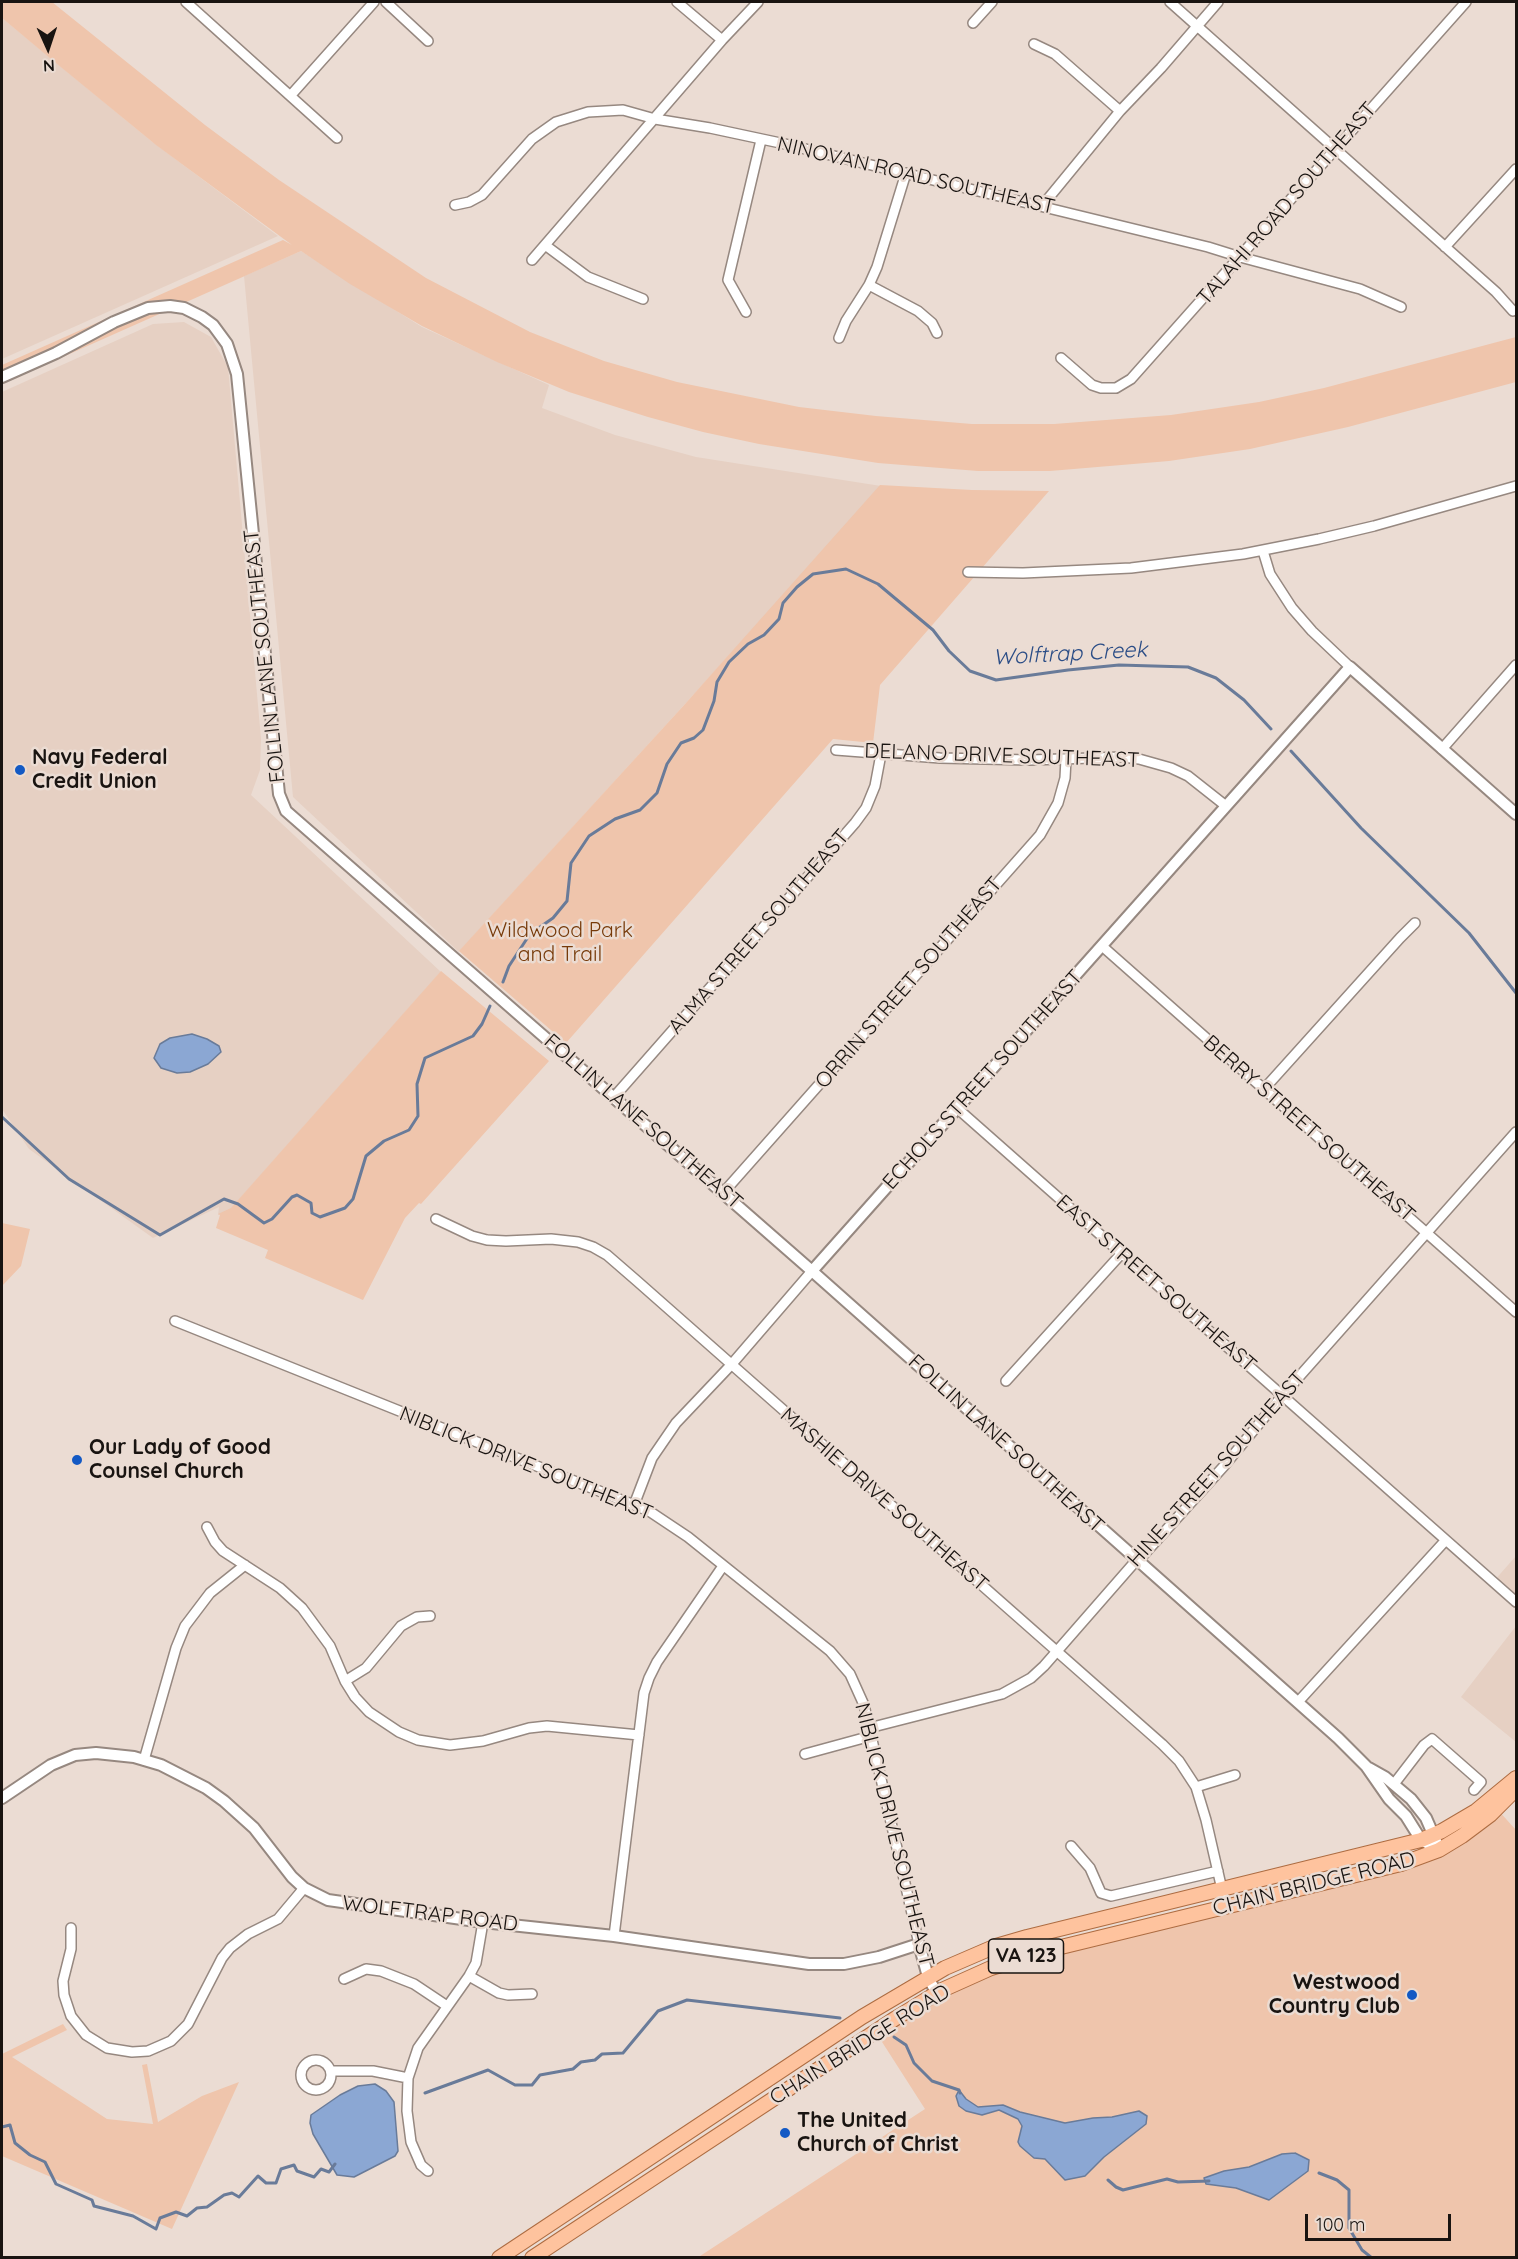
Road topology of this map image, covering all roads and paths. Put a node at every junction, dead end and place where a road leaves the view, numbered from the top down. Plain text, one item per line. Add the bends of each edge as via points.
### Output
1 (186, 2) edge
2 (374, 2) edge
3 (386, 2) edge
4 (677, 2) edge
5 (758, 2) edge
6 (992, 2) edge
7 (1170, 2) edge
8 (1218, 2) edge
9 (1466, 2) edge
10 (973, 23) dead end
11 (1197, 26) junction
12 (722, 40) junction
13 (428, 41) dead end
14 (1034, 44) dead end
15 (291, 95) junction
16 (1120, 111) junction
17 (655, 119) junction
18 (338, 138) dead end
19 (761, 140) junction
20 (1336, 148) junction
21 (1516, 170) edge
22 (906, 173) junction
23 (455, 205) dead end
24 (1042, 206) junction
25 (545, 245) junction
26 (1445, 247) junction
27 (1240, 257) junction
28 (532, 260) dead end
29 (869, 285) junction
30 (643, 299) dead end
31 (1401, 307) dead end
32 (1514, 311) dead end
33 (746, 312) dead end
34 (937, 333) dead end
35 (839, 339) dead end
36 (1061, 358) dead end
37 (2, 377) edge
38 (1516, 486) edge
39 (1263, 551) junction
40 (968, 572) dead end
41 (1516, 665) edge
42 (1350, 667) junction
43 (1442, 748) junction
44 (836, 750) dead end
45 (881, 754) junction
46 (1066, 759) junction
47 (1226, 806) junction
48 (1516, 814) edge
49 (1415, 923) dead end
50 (1102, 946) junction
51 (1264, 1089) junction
52 (614, 1097) junction
53 (958, 1109) junction
54 (1516, 1132) edge
55 (723, 1192) junction
56 (436, 1219) dead end
57 (1427, 1233) junction
58 (1122, 1253) junction
59 (812, 1271) junction
60 (1516, 1312) edge
61 (175, 1320) dead end
62 (731, 1365) junction
63 (1006, 1381) dead end
64 (1282, 1396) junction
65 (634, 1505) junction
66 (207, 1527) dead end
67 (1445, 1540) junction
68 (1138, 1562) junction
69 (245, 1565) junction
70 (723, 1566) junction
71 (1516, 1602) edge
72 (430, 1616) dead end
73 (1056, 1652) junction
74 (345, 1681) junction
75 (1298, 1702) junction
76 (870, 1732) junction
77 (639, 1735) junction
78 (805, 1754) dead end
79 (144, 1760) junction
80 (1366, 1766) junction
81 (1235, 1774) dead end
82 (1516, 1778) edge
83 (1394, 1784) junction
84 (1196, 1787) junction
85 (1474, 1790) dead end
86 (1516, 1790) edge
87 (2, 1798) edge
88 (1434, 1835) junction
89 (1421, 1840) junction
90 (1071, 1846) dead end
91 (1439, 1850) junction
92 (1218, 1870) junction
93 (304, 1888) junction
94 (1221, 1889) junction
95 (1226, 1907) junction
96 (483, 1922) junction
97 (71, 1928) dead end
98 (614, 1936) junction
99 (919, 1944) junction
100 (469, 1976) junction
101 (928, 1977) junction
102 (344, 1979) dead end
103 (532, 1994) dead end
104 (937, 1994) junction
105 (447, 2006) junction
106 (331, 2071) dead end
107 (408, 2079) junction
108 (428, 2171) dead end
109 (531, 2236) junction
110 (540, 2255) edge
111 (499, 2258) edge

1 - 15 street
2 - 15 street
3 - 13 street
4 - 12 street
5 - 12 street
6 - 10 street
7 - 11 street
8 - 11 street
9 - 20 street, TALAHI ROAD SOUTHEAST
11 - 16 street
11 - 20 street
12 - 17 street
14 - 16 street via 1055,54
15 - 18 street
16 - 24 street
17 - 19 street, NINOVAN ROAD SOUTHEAST
17 - 23 street, NINOVAN ROAD SOUTHEAST via 623,110 588,112 556,122 532,139 482,195
17 - 25 street
19 - 22 street, NINOVAN ROAD SOUTHEAST
19 - 33 street via 728,280
20 - 26 street
20 - 27 street, TALAHI ROAD SOUTHEAST
21 - 26 street
22 - 24 street, NINOVAN ROAD SOUTHEAST
22 - 29 street
24 - 27 street, NINOVAN ROAD SOUTHEAST
25 - 28 street
25 - 30 street via 588,277
26 - 32 street
27 - 31 street, NINOVAN ROAD SOUTHEAST via 1360,289
27 - 36 street, TALAHI ROAD SOUTHEAST via 1124,385 1108,394
29 - 34 street via 918,311
29 - 35 street
37 - 52 street, FOLLIN LANE SOUTHEAST via 148,308 183,308 213,325 228,344 237,374 282,803 293,817
38 - 39 street via 1374,526
39 - 40 street via 1131,568
39 - 42 street via 1270,574 1292,608
41 - 43 street
42 - 43 street
42 - 47 street, ECHOLS STREET SOUTHEAST
43 - 48 street
44 - 45 street, DELANO DRIVE SOUTHEAST
45 - 46 street, DELANO DRIVE SOUTHEAST
45 - 52 street, ALMA STREET SOUTHEAST via 875,786 855,823
46 - 47 street, DELANO DRIVE SOUTHEAST via 1123,757 1155,762 1188,776
46 - 55 street, ORRIN STREET SOUTHEAST via 1058,802 1040,835
47 - 50 street, ECHOLS STREET SOUTHEAST
49 - 51 street
50 - 51 street, BERRY STREET SOUTHEAST
50 - 53 street, ECHOLS STREET SOUTHEAST
51 - 57 street, BERRY STREET SOUTHEAST
52 - 55 street, FOLLIN LANE SOUTHEAST
53 - 58 street, EAST STREET SOUTHEAST
53 - 59 street, ECHOLS STREET SOUTHEAST
54 - 57 street, HINE STREET SOUTHEAST
55 - 59 street, FOLLIN LANE SOUTHEAST
56 - 62 street, MASHIE DRIVE SOUTHEAST via 487,1240 566,1239 593,1247
57 - 60 street, BERRY STREET SOUTHEAST
57 - 64 street, HINE STREET SOUTHEAST
58 - 63 street
58 - 64 street, EAST STREET SOUTHEAST
59 - 62 street, ECHOLS STREET SOUTHEAST
59 - 68 street, FOLLIN LANE SOUTHEAST
61 - 65 street, NIBLICK DRIVE SOUTHEAST
62 - 65 street, ECHOLS STREET SOUTHEAST via 662,1442
62 - 73 street, MASHIE DRIVE SOUTHEAST
64 - 67 street, EAST STREET SOUTHEAST
64 - 68 street, HINE STREET SOUTHEAST
65 - 70 street, NIBLICK DRIVE SOUTHEAST via 659,1517
66 - 69 street via 223,1551
67 - 71 street, EAST STREET SOUTHEAST
67 - 75 street
68 - 73 street, HINE STREET SOUTHEAST
68 - 75 street, FOLLIN LANE SOUTHEAST
69 - 74 street via 302,1608 330,1646
69 - 79 street via 210,1593 184,1626
70 - 76 street, NIBLICK DRIVE SOUTHEAST via 840,1660 857,1687
70 - 77 street via 649,1678
72 - 74 street via 417,1617 401,1626 366,1668
73 - 76 street, HINE STREET SOUTHEAST via 1031,1678 1002,1694
73 - 84 street, MASHIE DRIVE SOUTHEAST via 1162,1744
74 - 77 street via 361,1704 385,1724 436,1744 468,1744 548,1726
75 - 80 street, FOLLIN LANE SOUTHEAST
76 - 78 street, HINE STREET SOUTHEAST
76 - 99 street, NIBLICK DRIVE SOUTHEAST
77 - 98 street
79 - 87 street, WOLFTRAP ROAD via 113,1754 75,1755 51,1765
79 - 93 street, WOLFTRAP ROAD via 206,1788 224,1801 254,1828
80 - 83 street, FOLLIN LANE SOUTHEAST
80 - 89 street, FOLLIN LANE SOUTHEAST
81 - 84 street
82 - 88 main road, VA 123 via 1476,1811
83 - 85 street via 1432,1739 1481,1782
83 - 88 street, FOLLIN LANE SOUTHEAST via 1420,1809
84 - 92 street, MASHIE DRIVE SOUTHEAST
86 - 91 main road, CHAIN BRIDGE ROAD / VA 123 via 1490,1815
88 - 89 main road, VA 123
88 - 91 street, FOLLIN LANE SOUTHEAST
89 - 91 street, FOLLIN LANE SOUTHEAST
89 - 94 main road, VA 123
90 - 92 street via 1090,1868 1101,1893 1111,1896
91 - 95 main road, CHAIN BRIDGE ROAD / VA 123 via 1375,1872
92 - 94 street, MASHIE DRIVE SOUTHEAST
93 - 96 street, WOLFTRAP ROAD via 328,1900
93 - 97 street via 278,1919 230,1948 188,2024 171,2041 147,2051 107,2048 86,2035 71,2016 63,1981 71,1949
94 - 95 street, MASHIE DRIVE SOUTHEAST
94 - 101 main road, VA 123 via 1027,1937
95 - 104 main road, CHAIN BRIDGE ROAD / VA 123 via 1023,1957
96 - 98 street, WOLFTRAP ROAD
96 - 100 street via 480,1950
98 - 99 street, WOLFTRAP ROAD via 828,1966 879,1957
99 - 101 street, NIBLICK DRIVE SOUTHEAST
100 - 103 street via 499,1993
100 - 105 street
101 - 104 street, NIBLICK DRIVE SOUTHEAST
101 - 109 main road, CHAIN BRIDGE ROAD / VA 123
102 - 105 street via 366,1969 381,1971 414,1984
104 - 110 main road, CHAIN BRIDGE ROAD / VA 123
105 - 107 street via 418,2048
106 - 107 street via 374,2071
107 - 108 street via 411,2142 421,2165
109 - 110 street
109 - 111 main road, CHAIN BRIDGE ROAD / VA 123

